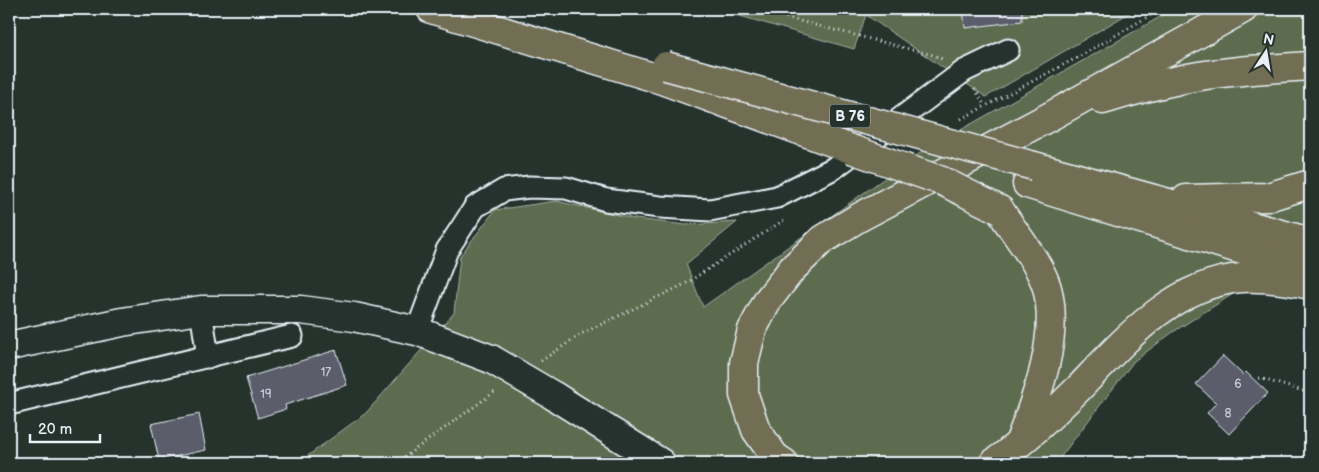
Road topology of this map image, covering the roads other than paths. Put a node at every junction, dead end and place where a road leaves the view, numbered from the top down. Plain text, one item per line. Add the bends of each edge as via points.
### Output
1 (431, 9) edge
2 (478, 9) edge
3 (1243, 9) edge
4 (1008, 50) dead end
5 (1310, 66) edge
6 (664, 73) junction
7 (1049, 117) junction
8 (1030, 175) junction
9 (1310, 184) edge
10 (1155, 200) junction
11 (1310, 242) edge
12 (1310, 271) edge
13 (1310, 285) edge
14 (201, 310) junction
15 (417, 331) junction
16 (292, 336) dead end
17 (9, 346) edge
18 (208, 356) junction
19 (9, 404) edge
20 (1017, 447) junction
21 (661, 463) edge
22 (784, 463) edge
23 (994, 463) edge

1 - 6 highway, B 76
2 - 6 highway, B 76
3 - 7 highway
4 - 15 street via 964,71 834,168 777,197 710,210 606,200 566,188 504,190 475,207 447,250
5 - 7 highway via 1189,78 1135,90
6 - 8 highway, B 76, bridge
6 - 20 highway, bridge via 942,181 1000,210 1033,259 1046,288 1050,321 1036,397
7 - 22 highway via 822,240 792,269 768,300 752,330 744,363 744,395 756,430 775,457
8 - 10 highway, B 76
8 - 12 highway, B 76
9 - 10 highway via 1268,197
10 - 11 highway, B 76
13 - 20 highway via 1278,278 1241,278 1208,285 1179,298 1148,320
14 - 15 street via 301,310 354,317
14 - 17 street via 122,322
14 - 18 street
15 - 21 street, bridge via 492,360
16 - 18 street
18 - 19 street
20 - 23 highway

